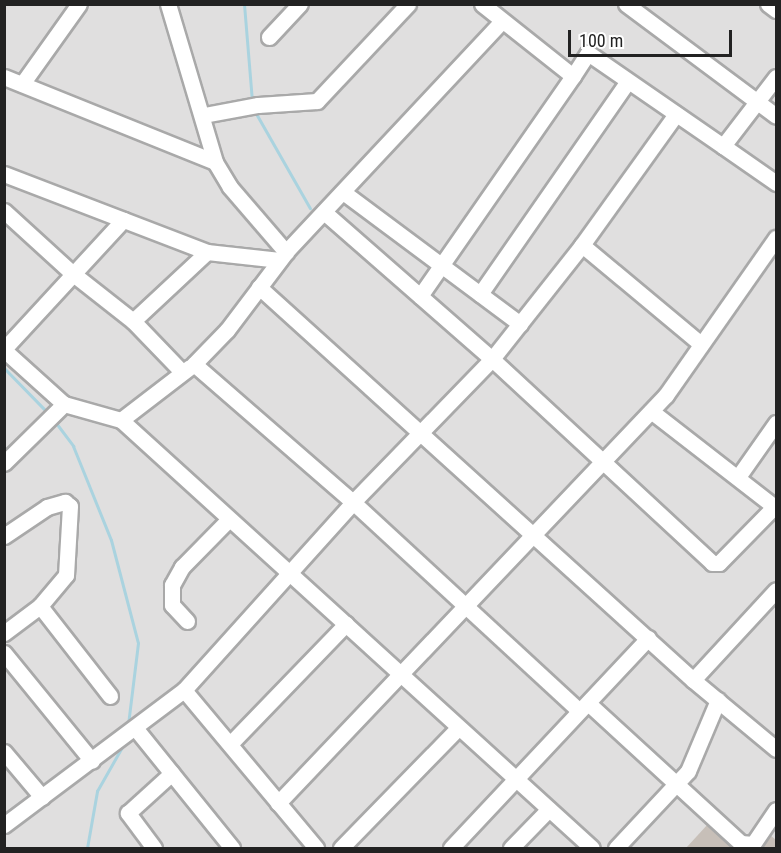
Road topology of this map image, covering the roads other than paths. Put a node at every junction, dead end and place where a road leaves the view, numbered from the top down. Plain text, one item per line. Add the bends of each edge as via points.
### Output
1 (79, 4) edge
2 (168, 4) edge
3 (300, 4) edge
4 (408, 4) edge
5 (482, 4) edge
6 (626, 4) edge
7 (768, 4) edge
8 (777, 10) edge
9 (502, 21) junction
10 (269, 37) dead end
11 (573, 76) junction
12 (4, 77) edge
13 (777, 77) edge
14 (628, 81) junction
15 (22, 84) junction
16 (758, 103) junction
17 (676, 114) junction
18 (204, 115) junction
19 (777, 116) edge
20 (723, 146) junction
21 (215, 162) junction
22 (4, 174) edge
23 (777, 183) edge
24 (343, 192) junction
25 (4, 211) edge
26 (324, 212) junction
27 (123, 220) junction
28 (777, 238) edge
29 (582, 245) junction
30 (207, 252) junction
31 (283, 256) junction
32 (443, 267) junction
33 (72, 273) junction
34 (259, 287) junction
35 (480, 294) junction
36 (420, 296) junction
37 (133, 321) junction
38 (520, 324) junction
39 (701, 344) junction
40 (4, 350) edge
41 (492, 359) junction
42 (188, 368) junction
43 (651, 411) junction
44 (55, 412) junction
45 (121, 420) junction
46 (777, 423) edge
47 (421, 434) junction
48 (604, 461) junction
49 (4, 463) edge
50 (738, 477) junction
51 (353, 502) junction
52 (776, 508) edge
53 (229, 519) junction
54 (534, 533) junction
55 (4, 536) edge
56 (291, 575) junction
57 (777, 590) edge
58 (467, 605) junction
59 (40, 606) junction
60 (187, 621) dead end
61 (346, 624) junction
62 (4, 633) edge
63 (648, 638) junction
64 (4, 653) edge
65 (402, 674) junction
66 (693, 680) junction
67 (184, 690) junction
68 (110, 696) dead end
69 (718, 700) junction
70 (583, 706) junction
71 (458, 728) junction
72 (132, 731) junction
73 (230, 744) junction
74 (777, 749) edge
75 (4, 752) edge
76 (95, 758) junction
77 (171, 773) junction
78 (515, 779) junction
79 (676, 787) junction
80 (42, 797) junction
81 (278, 803) junction
82 (549, 809) junction
83 (777, 810) edge
84 (4, 825) edge
85 (154, 849) edge
86 (232, 849) edge
87 (316, 849) edge
88 (341, 849) edge
89 (451, 849) edge
90 (510, 849) edge
91 (592, 849) edge
92 (616, 849) edge

1 - 15 street
2 - 18 street
3 - 10 street
4 - 18 street via 322,98 310,103 252,106
5 - 9 street
6 - 16 street
7 - 8 street
9 - 11 street
9 - 24 street
11 - 14 street via 588,53
11 - 32 street
12 - 15 street
13 - 16 street
14 - 17 street
14 - 35 street
15 - 21 street
16 - 19 street
16 - 20 street
17 - 20 street
17 - 29 street
18 - 21 street
20 - 23 street
21 - 31 street
22 - 27 street
24 - 26 street
24 - 32 street
25 - 33 street
26 - 31 street
26 - 36 street
27 - 30 street
27 - 33 street
28 - 39 street
29 - 38 street
29 - 39 street
30 - 31 street
30 - 37 street
31 - 34 street
32 - 35 street
32 - 36 street
33 - 37 street
33 - 40 street
34 - 42 street
34 - 47 street
35 - 38 street
36 - 41 street
37 - 42 street
38 - 41 street
39 - 43 street
40 - 44 street
41 - 47 street
41 - 48 street
42 - 45 street
42 - 51 street
43 - 48 street
43 - 50 street
44 - 45 street
44 - 49 street
45 - 53 street
46 - 50 street
47 - 51 street
47 - 54 street
48 - 52 street via 716,564
48 - 54 street
50 - 52 street
51 - 56 street
51 - 58 street
53 - 56 street
53 - 60 street via 182,567 172,585 172,605
54 - 58 street
54 - 63 street
55 - 59 street via 47,507 65,502 70,506 66,575
56 - 61 street
56 - 67 street
57 - 66 street
58 - 65 street
58 - 70 street
59 - 62 street
59 - 68 street
61 - 65 street
61 - 73 street
63 - 66 street
63 - 70 street
64 - 76 street
65 - 71 street
65 - 81 street
66 - 69 street
67 - 72 street
67 - 73 street
69 - 74 street
69 - 79 street via 698,750
70 - 78 street
70 - 79 street
71 - 78 street
71 - 88 street
72 - 76 street
72 - 77 street
73 - 81 street
75 - 80 street
76 - 80 street
77 - 85 street via 128,813
77 - 86 street
78 - 82 street
78 - 89 street
79 - 83 street via 746,845 753,844
79 - 92 street
80 - 84 street
81 - 87 street
82 - 90 street
82 - 91 street

